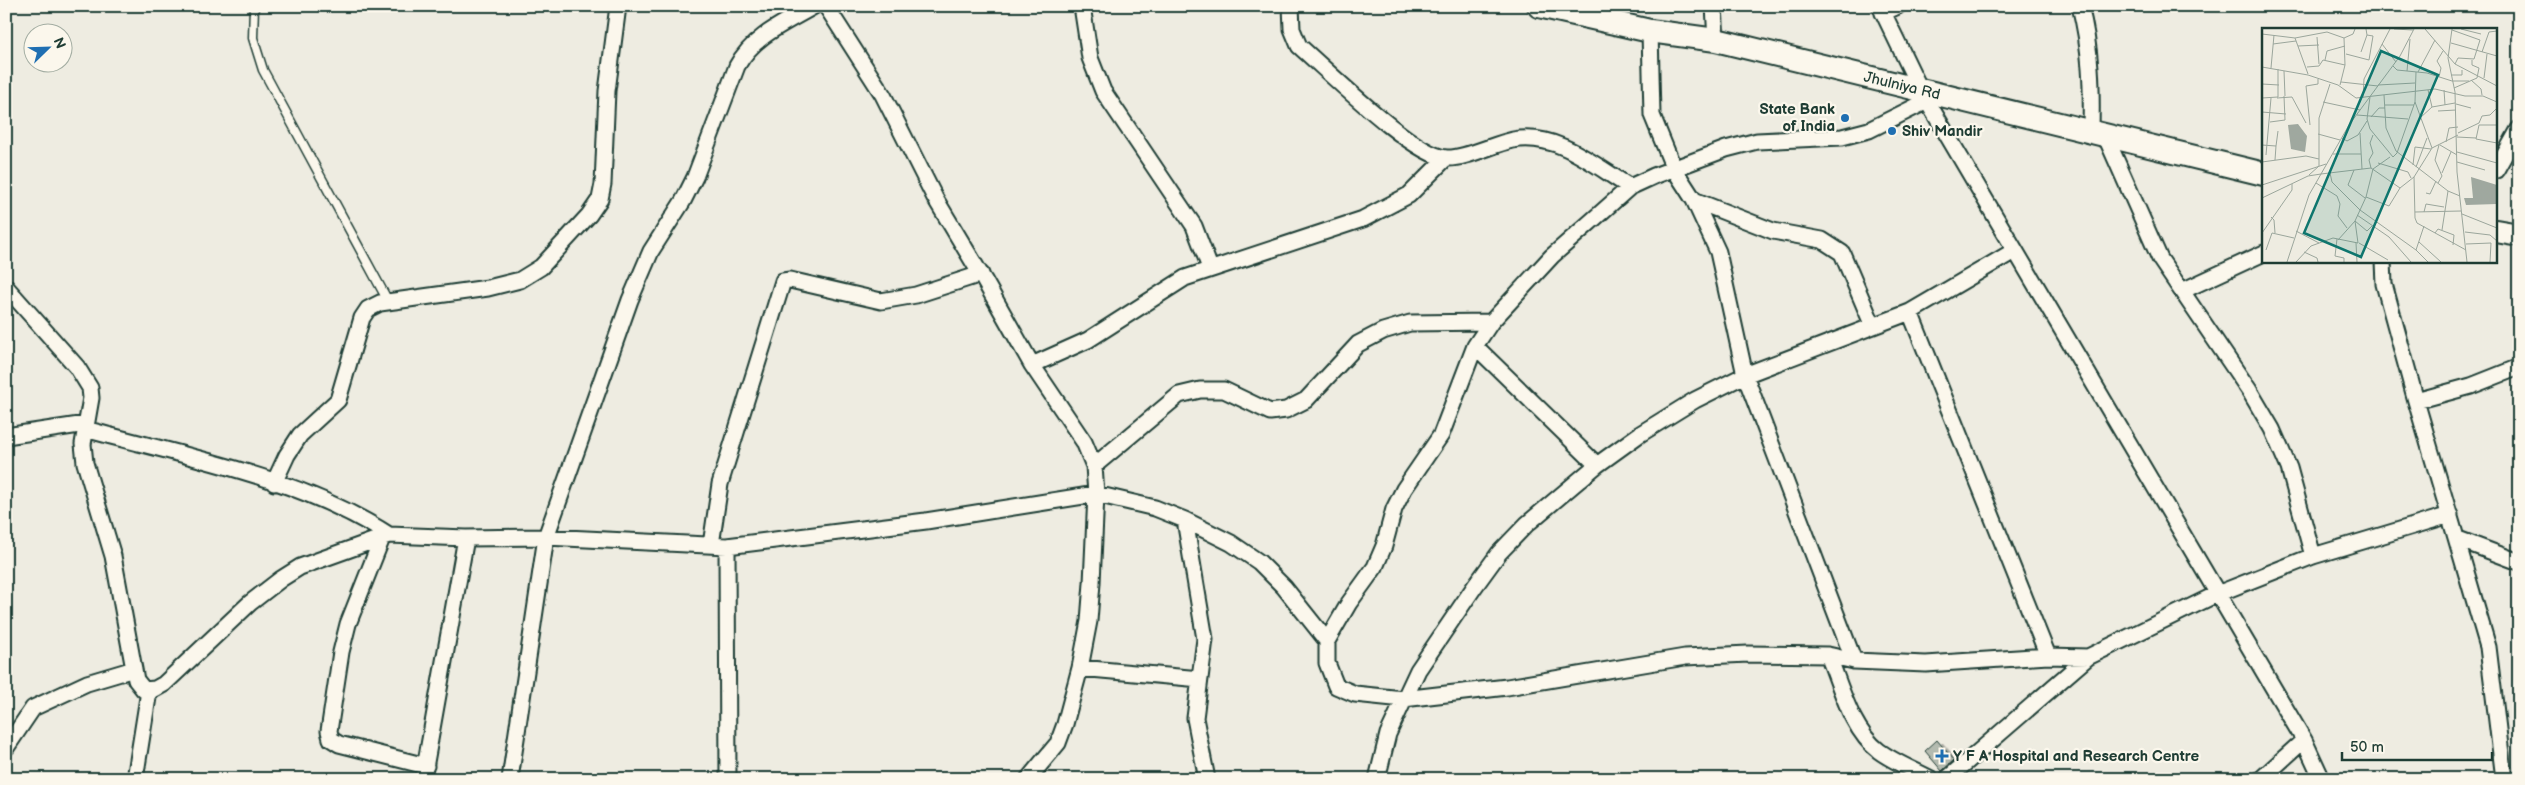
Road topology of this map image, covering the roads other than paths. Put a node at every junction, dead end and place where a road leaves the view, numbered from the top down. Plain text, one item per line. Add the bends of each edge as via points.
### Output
1 (254, 6) edge
2 (618, 6) edge
3 (814, 6) edge
4 (826, 6) edge
5 (1082, 6) edge
6 (1291, 6) edge
7 (1540, 6) edge
8 (1714, 6) edge
9 (1898, 6) edge
10 (2080, 6) edge
11 (1882, 10) edge
12 (1650, 31) junction
13 (1716, 40) junction
14 (1923, 95) junction
15 (2519, 129) edge
16 (2098, 132) junction
17 (1446, 158) junction
18 (2498, 166) edge
19 (1674, 169) junction
20 (2262, 173) edge
21 (1630, 187) junction
22 (1694, 200) junction
23 (2498, 231) edge
24 (2519, 236) edge
25 (2014, 251) junction
26 (2262, 254) edge
27 (2383, 262) edge
28 (1210, 268) junction
29 (981, 274) junction
30 (6, 287) edge
31 (2182, 292) junction
32 (388, 302) junction
33 (1910, 312) junction
34 (1491, 322) junction
35 (1873, 326) junction
36 (1475, 346) junction
37 (1032, 365) junction
38 (2519, 367) edge
39 (1745, 375) junction
40 (2416, 401) junction
41 (86, 427) junction
42 (6, 436) edge
43 (1597, 465) junction
44 (1094, 466) junction
45 (274, 483) junction
46 (1096, 494) junction
47 (2450, 515) junction
48 (1185, 520) junction
49 (386, 536) junction
50 (546, 536) junction
51 (466, 538) junction
52 (2458, 539) junction
53 (711, 545) junction
54 (727, 546) junction
55 (2313, 556) junction
56 (2519, 562) edge
57 (2216, 594) junction
58 (1327, 641) junction
59 (1828, 655) junction
60 (2048, 656) junction
61 (2088, 657) junction
62 (1854, 662) junction
63 (1080, 668) junction
64 (134, 669) junction
65 (1200, 679) junction
66 (149, 691) junction
67 (1403, 699) junction
68 (2304, 740) junction
69 (6, 748) edge
70 (424, 772) edge
71 (135, 779) edge
72 (510, 779) edge
73 (728, 779) edge
74 (1028, 779) edge
75 (1207, 779) edge
76 (1377, 779) edge
77 (1931, 779) edge
78 (1947, 779) edge
79 (2262, 779) edge
80 (2322, 779) edge
81 (2504, 779) edge

1 - 32 lane via 253,38 263,70
2 - 32 street via 607,91 604,184 589,215 541,267 520,280 488,288
3 - 50 street via 752,44 736,66 695,177 652,251 630,300
4 - 29 street via 883,95 935,198
5 - 28 street via 1090,58 1104,91 1194,226
6 - 17 street via 1292,29 1299,46 1390,127 1418,147
7 - 12 street, Jhulniya Rd
8 - 13 street
9 - 11 street
10 - 16 street via 2088,35
11 - 14 street
12 - 13 street, Jhulniya Rd
12 - 19 street via 1652,115
13 - 14 street, Jhulniya Rd
14 - 16 street, Jhulniya Rd
14 - 19 street via 1869,130 1825,139 1757,141
14 - 25 street
15 - 18 street
16 - 20 street, Jhulniya Rd
16 - 31 street via 2160,259
17 - 21 street via 1514,140 1541,138 1565,148
17 - 28 street via 1409,195 1388,207
19 - 21 street
19 - 22 street
21 - 34 street via 1552,256
22 - 35 street via 1773,231 1822,240 1842,253
22 - 39 street via 1718,252
23 - 24 street
25 - 33 street
25 - 57 street
26 - 31 street
27 - 40 street via 2384,284
28 - 37 street via 1158,293 1115,325 1088,340
29 - 37 street
29 - 53 street via 916,295 882,301 790,280 781,282 720,484
30 - 41 street via 86,378 91,398
31 - 55 street via 2250,390 2272,428 2289,468
32 - 45 street via 365,313 338,400 296,439
33 - 35 street
33 - 60 street
34 - 36 street
34 - 44 street via 1410,324 1383,331 1358,344 1306,400 1286,410 1270,412 1224,390 1200,390 1179,395
35 - 39 street
36 - 43 street
36 - 58 street via 1440,435 1394,509 1375,567
37 - 44 street via 1084,442
38 - 40 street via 2471,386
39 - 43 street via 1695,400
39 - 62 street
40 - 47 street
41 - 42 street
41 - 45 street
41 - 64 street via 83,444 85,463 114,556
43 - 67 street via 1527,524 1499,553 1418,670
44 - 46 street
45 - 49 street via 368,522
46 - 48 street via 1155,508
46 - 54 street via 926,521
46 - 63 street via 1089,621
47 - 52 street
47 - 55 street
48 - 58 street via 1260,562
48 - 65 street via 1205,639
49 - 51 street
49 - 66 street via 300,567 280,579 164,684
49 - 70 street via 348,624 329,731 339,744
50 - 51 street
50 - 53 street
50 - 72 street
51 - 70 street
52 - 56 street
52 - 81 street via 2488,646
53 - 54 street
54 - 73 street
55 - 57 street
57 - 61 street
57 - 68 street
58 - 67 street via 1327,663 1336,686 1355,694
59 - 62 street
59 - 67 street via 1684,657 1507,687
59 - 77 street via 1849,708 1864,735 1879,751
60 - 61 street
60 - 62 street via 1926,664
61 - 78 street
63 - 65 street
63 - 74 street via 1058,743
64 - 66 street via 138,685
64 - 69 street via 79,686 33,708
65 - 75 street via 1195,718
66 - 71 street
67 - 76 street via 1388,734
68 - 79 street
68 - 80 street

